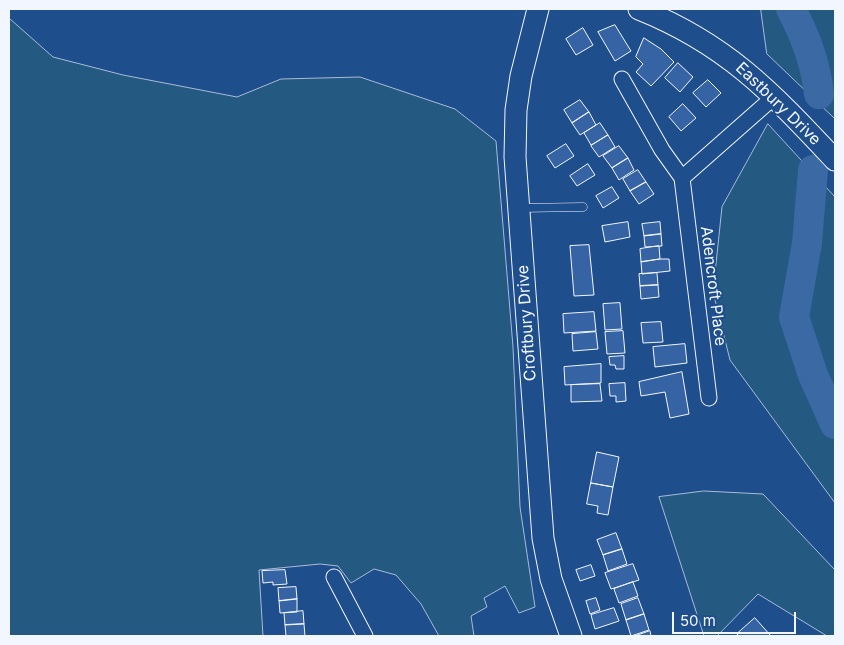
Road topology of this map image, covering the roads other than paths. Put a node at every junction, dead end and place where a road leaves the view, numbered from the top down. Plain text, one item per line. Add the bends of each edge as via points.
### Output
1 (538, 9) edge
2 (639, 9) edge
3 (622, 79) dead end
4 (774, 96) junction
5 (835, 160) edge
6 (682, 178) junction
7 (583, 207) dead end
8 (519, 208) junction
9 (709, 398) dead end
10 (334, 577) dead end
11 (365, 636) edge
12 (571, 636) edge

1 - 8 street, Croftbury Drive via 516,110
2 - 4 street, Eastbury Drive via 701,39 738,64
3 - 6 street, Adencroft Place via 662,150
4 - 5 street, Eastbury Drive
4 - 6 street
6 - 9 street, Adencroft Place
7 - 8 lane
8 - 12 street, Croftbury Drive via 543,538 551,579
10 - 11 street

